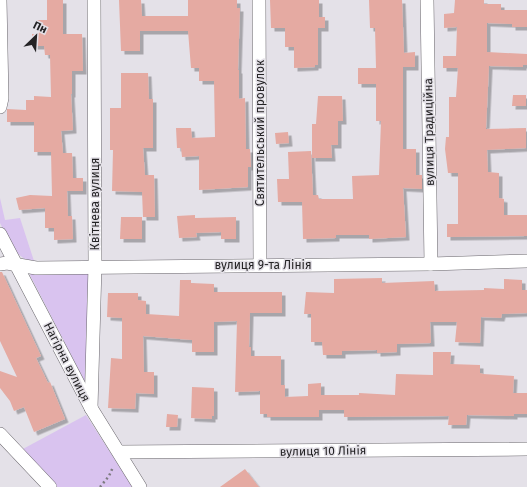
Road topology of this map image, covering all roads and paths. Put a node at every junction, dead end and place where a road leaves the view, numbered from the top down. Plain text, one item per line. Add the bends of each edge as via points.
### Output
1 (0, 0) edge
2 (94, 0) edge
3 (260, 0) edge
4 (427, 0) edge
5 (0, 107) edge
6 (0, 234) edge
7 (527, 261) edge
8 (0, 264) edge
9 (16, 264) junction
10 (431, 264) junction
11 (260, 265) junction
12 (96, 266) junction
13 (90, 408) junction
14 (0, 434) edge
15 (527, 449) edge
16 (119, 452) junction
17 (50, 487) edge
18 (100, 487) edge
19 (140, 487) edge

1 - 5 street
2 - 12 street, Квітнева вулиця
3 - 11 street, Святительський провулок
4 - 10 street, вулиця Традиційна
6 - 9 street, Нагірна вулиця
7 - 10 street, вулиця 9-та Лінія
8 - 9 street, вулиця 9-та Лінія
9 - 12 street, вулиця 9-та Лінія via 36,268
9 - 13 street, Нагірна вулиця
10 - 11 street, вулиця 9-та Лінія
11 - 12 street, вулиця 9-та Лінія
12 - 13 street, Квітнева вулиця
13 - 16 street, Нагірна вулиця
14 - 17 street
15 - 16 street, вулиця 10 Лінія
16 - 18 path via 109,476
16 - 19 street, Нагірна вулиця

